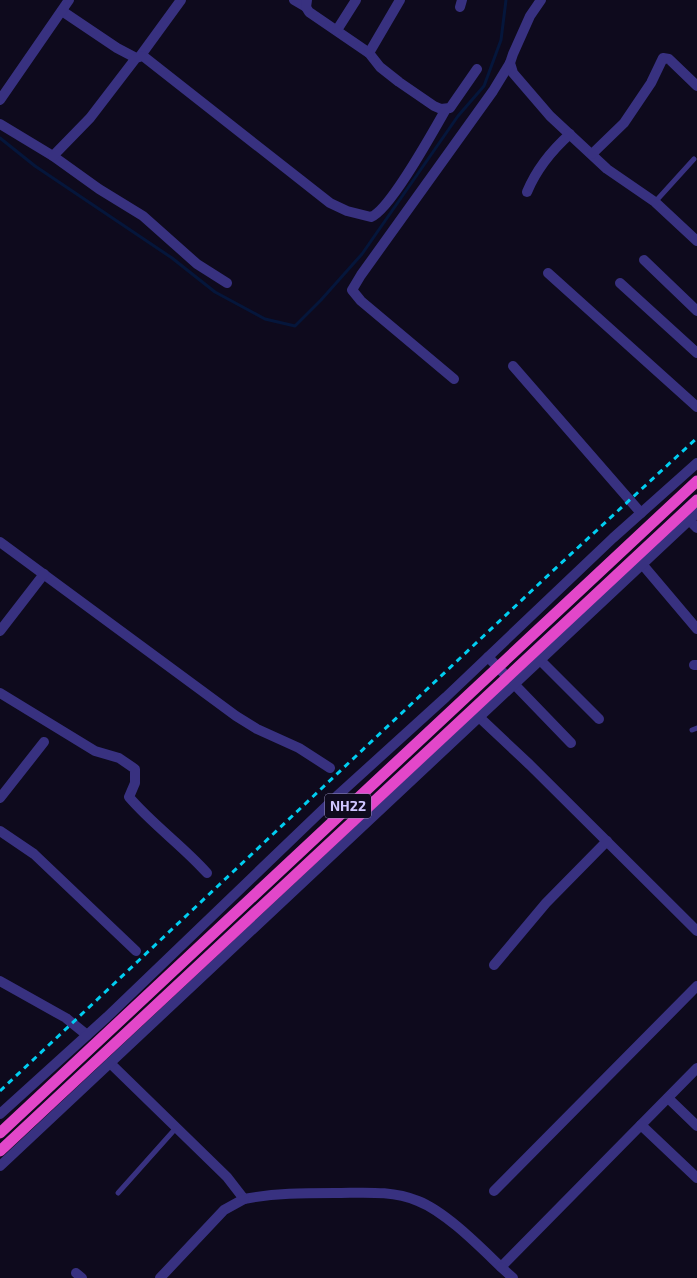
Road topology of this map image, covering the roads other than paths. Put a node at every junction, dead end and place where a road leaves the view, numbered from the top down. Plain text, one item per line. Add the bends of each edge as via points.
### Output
1 (69, 0) edge
2 (181, 0) edge
3 (294, 0) edge
4 (356, 0) edge
5 (400, 0) edge
6 (541, 0) edge
7 (306, 4) edge
8 (62, 11) junction
9 (337, 30) junction
10 (369, 53) junction
11 (138, 57) junction
12 (510, 64) junction
13 (477, 68) dead end
14 (697, 86) edge
15 (0, 100) edge
16 (446, 110) junction
17 (0, 124) edge
18 (570, 134) junction
19 (592, 154) junction
20 (53, 156) junction
21 (694, 158) dead end
22 (527, 192) dead end
23 (655, 202) junction
24 (697, 241) edge
25 (644, 260) dead end
26 (548, 273) dead end
27 (227, 283) dead end
28 (620, 283) dead end
29 (697, 311) edge
30 (697, 352) edge
31 (513, 366) dead end
32 (454, 379) dead end
33 (697, 407) edge
34 (697, 463) edge
35 (697, 481) edge
36 (697, 500) edge
37 (641, 513) junction
38 (693, 516) edge
39 (697, 528) edge
40 (0, 542) edge
41 (642, 564) junction
42 (44, 574) junction
43 (697, 629) edge
44 (0, 631) edge
45 (488, 657) junction
46 (540, 660) junction
47 (514, 684) junction
48 (0, 693) edge
49 (479, 717) junction
50 (599, 719) dead end
51 (44, 742) dead end
52 (571, 743) dead end
53 (330, 768) dead end
54 (0, 798) edge
55 (0, 831) edge
56 (607, 842) junction
57 (207, 873) dead end
58 (697, 931) edge
59 (136, 951) dead end
60 (494, 965) dead end
61 (0, 981) edge
62 (697, 986) edge
63 (124, 1001) junction
64 (149, 1027) junction
65 (87, 1035) junction
66 (110, 1063) junction
67 (697, 1068) edge
68 (668, 1098) junction
69 (0, 1114) edge
70 (641, 1125) junction
71 (697, 1126) edge
72 (176, 1128) junction
73 (0, 1133) edge
74 (0, 1151) edge
75 (0, 1166) edge
76 (697, 1178) edge
77 (494, 1191) dead end
78 (118, 1193) dead end
79 (244, 1199) junction
80 (501, 1267) junction
81 (166, 1276) edge
82 (513, 1278) edge

1 - 8 street
2 - 11 street
3 - 7 street
4 - 9 street
5 - 10 street
6 - 12 street via 525,27
7 - 9 street via 308,12
8 - 11 street
8 - 15 street
9 - 10 street
10 - 16 street via 388,74 434,106
11 - 16 street via 150,60 330,203 366,216 374,215 389,198 416,162
11 - 20 street via 86,122
12 - 18 street via 512,73 518,80
12 - 32 street via 352,290 361,301
13 - 16 street
14 - 19 street via 669,59 663,58 651,83 624,123
17 - 20 street
18 - 19 street
18 - 22 street via 552,150
19 - 23 street via 613,174
20 - 27 street via 144,216 197,264
21 - 23 lane
23 - 24 street
25 - 29 street
26 - 33 street
28 - 30 street
31 - 37 street
34 - 37 street
35 - 73 highway, NH22, bridge
36 - 74 highway, NH22, bridge
37 - 45 street
38 - 39 street
38 - 41 street
40 - 42 street
41 - 43 street
41 - 46 street
42 - 44 street
42 - 53 street via 236,716 257,729 290,743
45 - 47 street
45 - 63 street via 337,796
46 - 47 street
46 - 50 street
47 - 49 street
47 - 52 street
48 - 57 street via 95,751 118,758 135,769 135,783 130,797 143,813
49 - 56 street
49 - 64 street
51 - 54 street
55 - 59 street via 34,854
56 - 58 street
56 - 60 street via 550,899
61 - 65 street via 66,1018
62 - 77 street
63 - 64 street
63 - 65 street
64 - 66 street
65 - 69 street
66 - 72 street
66 - 75 street
67 - 68 street
68 - 70 street
68 - 71 street
70 - 76 street
70 - 80 street
72 - 78 lane
72 - 79 street via 227,1177
79 - 80 street via 272,1193 390,1193 419,1201 436,1212 464,1232
79 - 81 street via 224,1210
80 - 82 street

